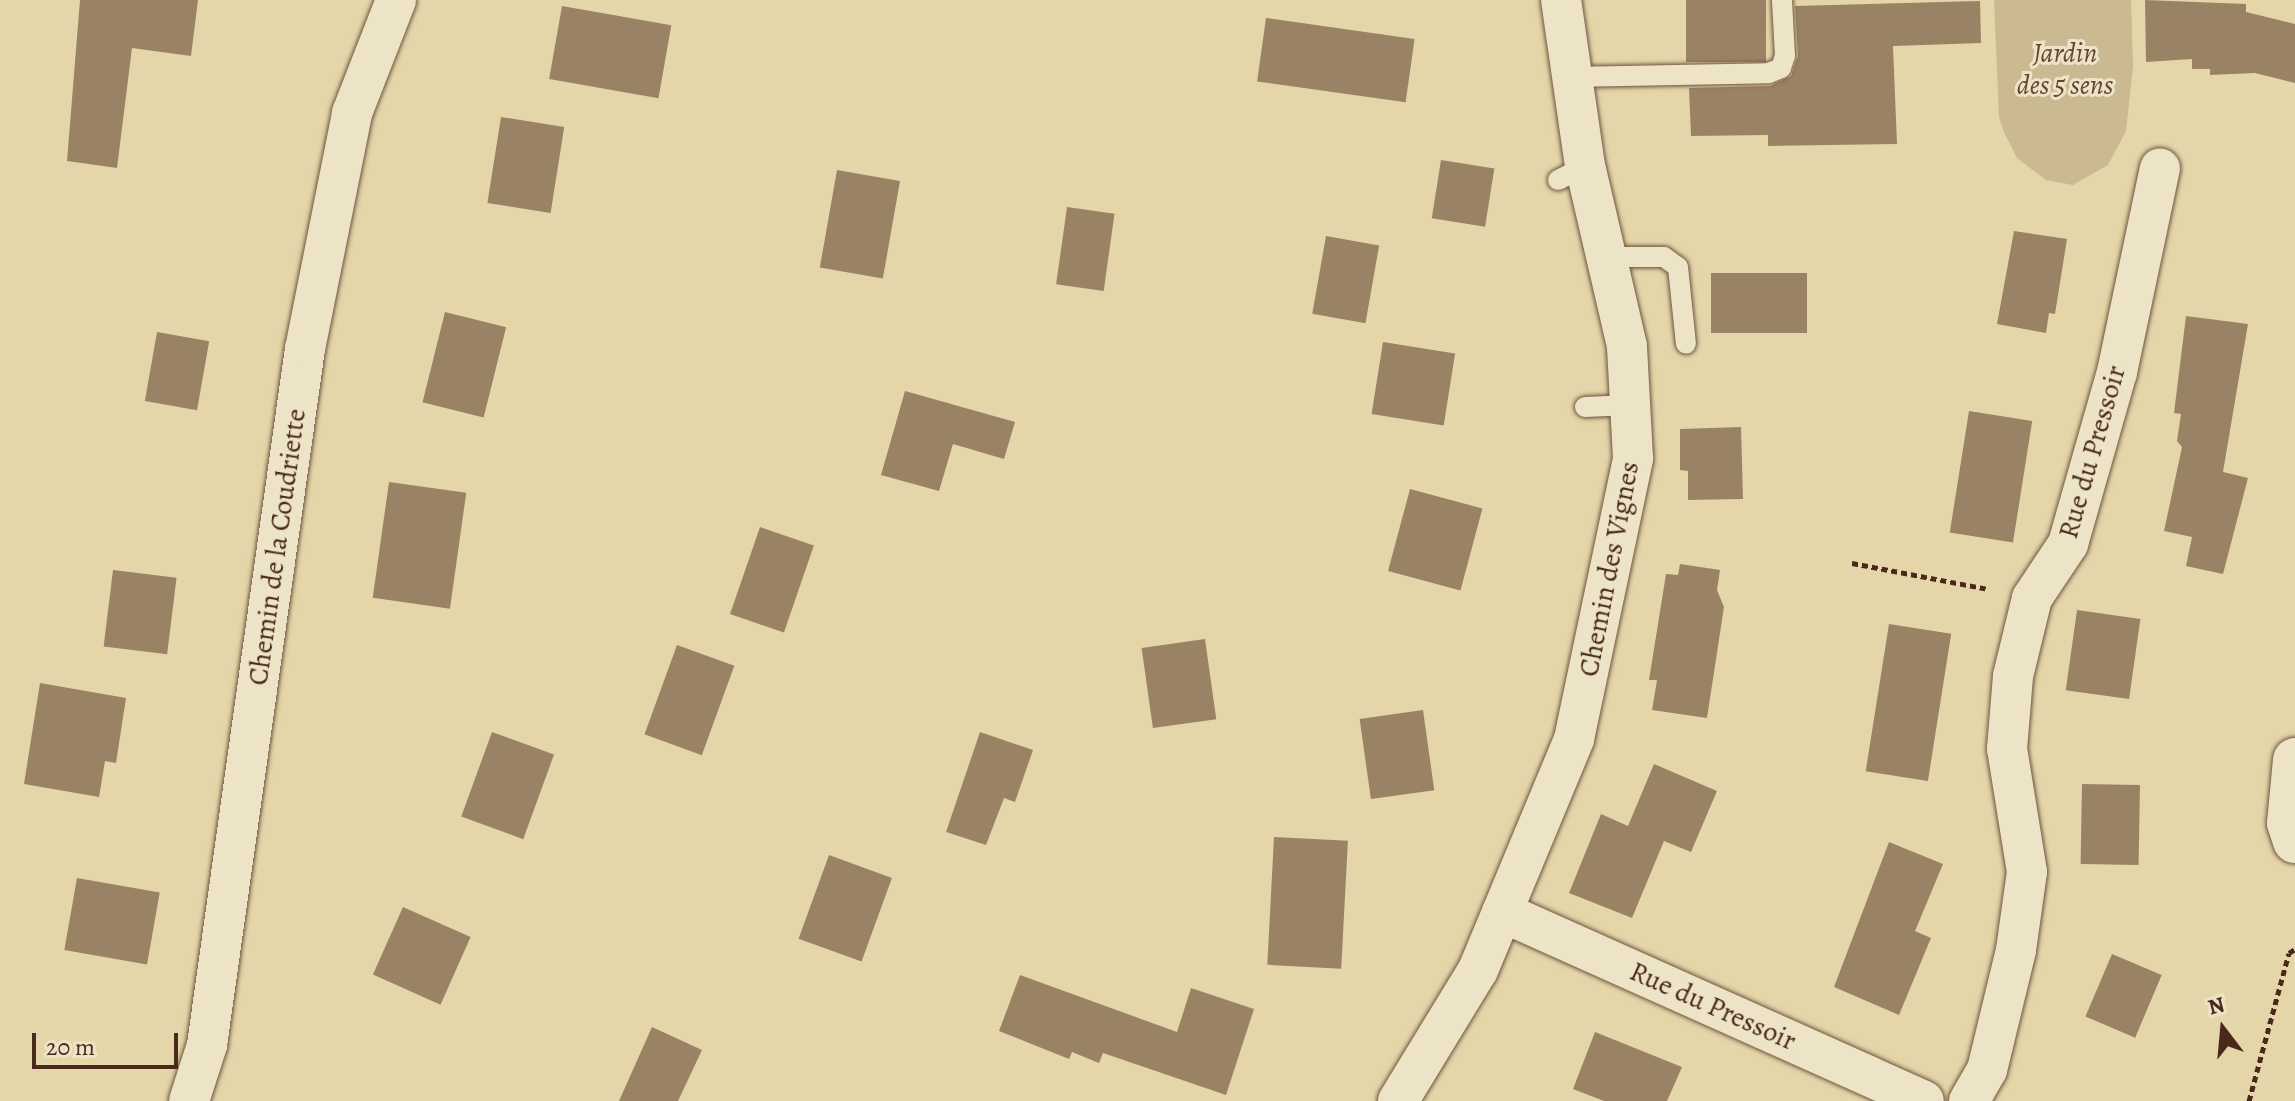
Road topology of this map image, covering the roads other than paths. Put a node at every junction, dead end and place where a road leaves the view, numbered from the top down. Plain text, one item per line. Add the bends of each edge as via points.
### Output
1 (396, 0) edge
2 (1561, 0) edge
3 (1782, 0) edge
4 (1569, 77) junction
5 (2160, 168) dead end
6 (1606, 257) junction
7 (1686, 344) dead end
8 (1630, 405) junction
9 (1585, 407) dead end
10 (2295, 760) edge
11 (2295, 841) edge
12 (1502, 912) junction
13 (189, 1101) edge
14 (1398, 1101) edge
15 (1924, 1101) edge
16 (1969, 1101) edge

1 - 13 street, Chemin de la Coudriette via 352,113 305,349 207,1045
2 - 4 street, Chemin des Vignes
3 - 4 lane via 1785,56 1781,68 1769,73
4 - 6 street, Chemin des Vignes via 1572,173
5 - 16 street, Rue du Pressoir via 2117,372 2068,544 2032,598 2013,676 2007,749 2027,872 2016,950 1987,1070
6 - 7 lane via 1664,257 1678,267
6 - 8 street, Chemin des Vignes via 1627,346
8 - 9 lane
8 - 12 street, Chemin des Vignes via 1633,458 1574,739
10 - 11 street via 2289,823
12 - 14 street, Chemin des Vignes via 1478,970
12 - 15 street, Rue du Pressoir

